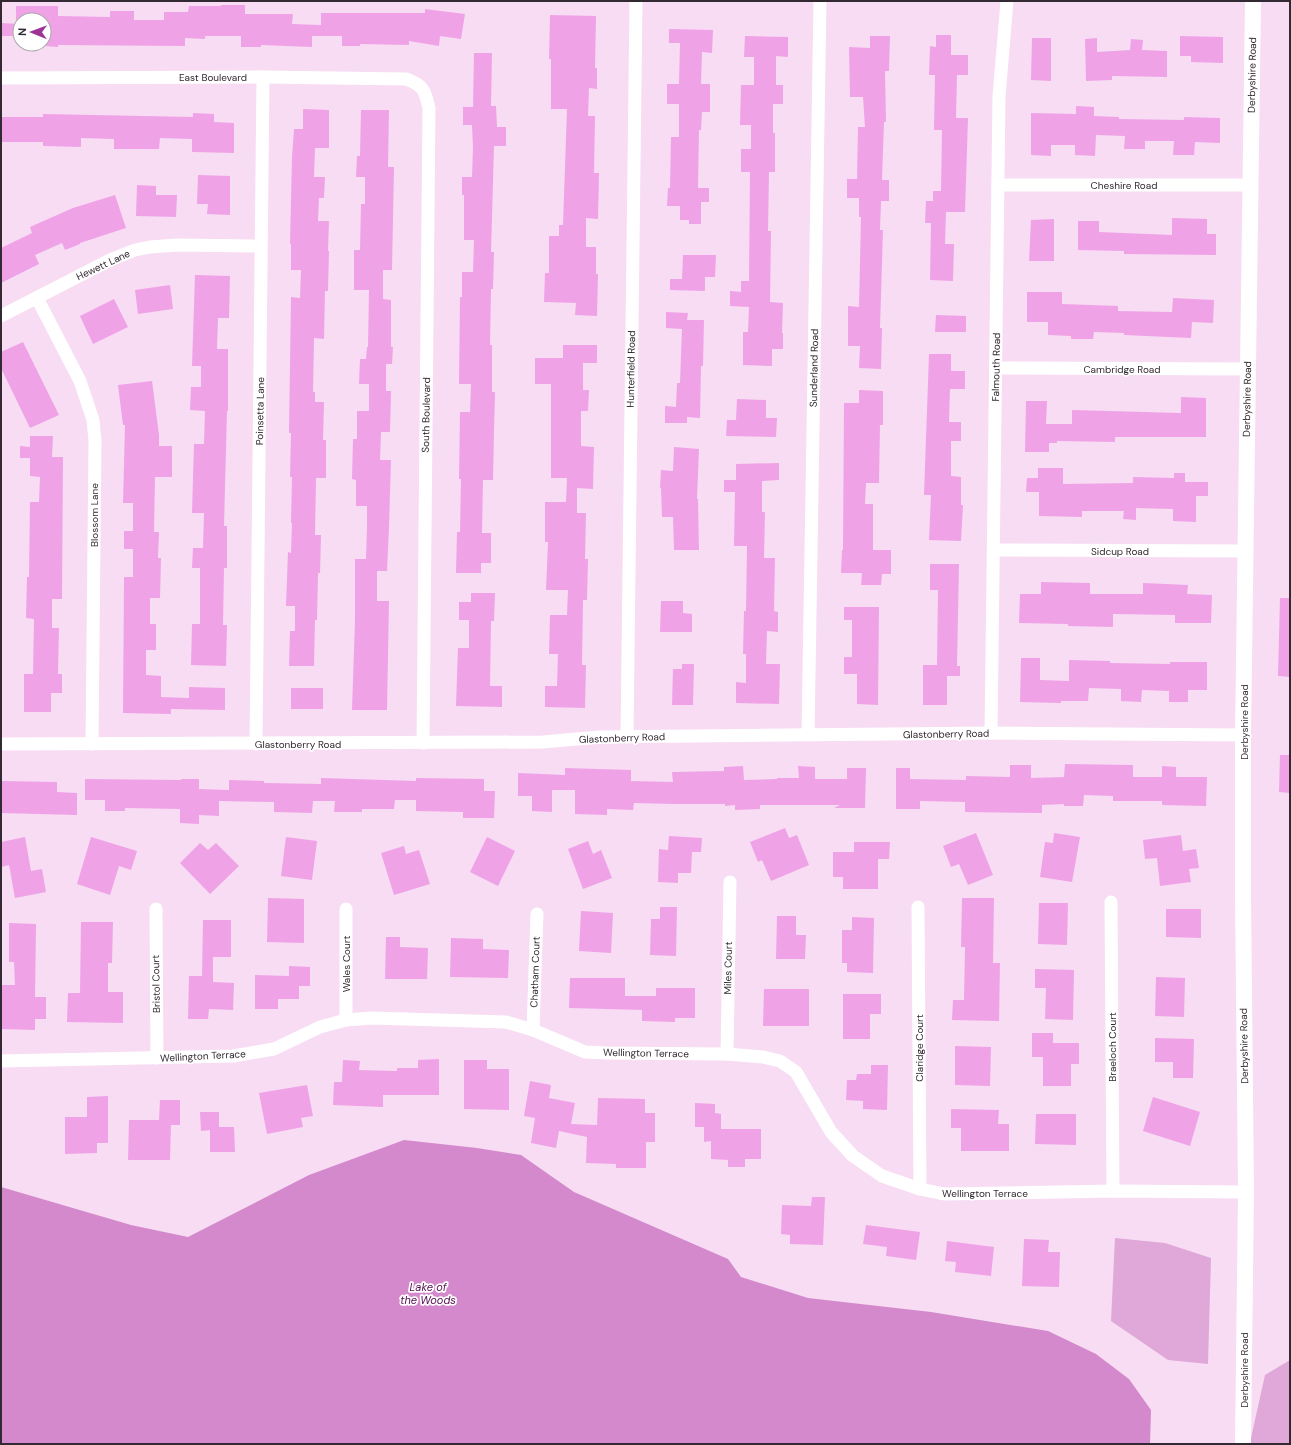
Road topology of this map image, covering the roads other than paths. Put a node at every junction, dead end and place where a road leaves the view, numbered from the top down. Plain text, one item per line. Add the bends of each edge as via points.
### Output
1 (636, 1) edge
2 (820, 1) edge
3 (1008, 1) edge
4 (1253, 1) edge
5 (263, 77) junction
6 (1, 78) edge
7 (423, 88) joint
8 (998, 185) junction
9 (1250, 185) junction
10 (261, 246) junction
11 (37, 298) junction
12 (1, 316) edge
13 (996, 368) junction
14 (1248, 369) junction
15 (994, 550) junction
16 (1245, 551) junction
17 (991, 733) junction
18 (808, 735) junction
19 (1243, 735) junction
20 (626, 737) junction
21 (423, 743) junction
22 (1, 744) edge
23 (92, 744) junction
24 (256, 744) junction
25 (730, 882) dead end
26 (1111, 902) dead end
27 (918, 907) dead end
28 (156, 909) dead end
29 (346, 909) dead end
30 (537, 914) dead end
31 (346, 1020) junction
32 (533, 1030) junction
33 (727, 1054) junction
34 (157, 1058) junction
35 (1, 1061) edge
36 (920, 1189) junction
37 (1113, 1191) junction
38 (1246, 1192) junction
39 (1243, 1444) edge

1 - 20 street, Hunterfield Road
2 - 18 street, Sunderland Road
3 - 8 street, Falmouth Road via 999,96
4 - 9 street, Derbyshire Road
5 - 6 street, East Boulevard
5 - 7 street, East Boulevard via 406,79 416,82
5 - 10 street, Poinsetta Lane
7 - 21 street, South Boulevard via 429,108
8 - 9 street, Cheshire Road
8 - 13 street, Falmouth Road
9 - 14 street, Derbyshire Road
10 - 11 street, Hewett Lane via 177,245 136,250 110,260
10 - 24 street, Poinsetta Lane
11 - 12 street, Hewett Lane
11 - 23 street, Blossom Lane via 80,381 93,420 95,441
13 - 14 street, Cambridge Road
13 - 15 street, Falmouth Road
14 - 16 street, Derbyshire Road
15 - 16 street, Sidcup Road
15 - 17 street, Falmouth Road
16 - 19 street, Derbyshire Road
17 - 18 street, Glastonberry Road
17 - 19 street, Glastonberry Road
18 - 20 street, Glastonberry Road
19 - 38 street, Derbyshire Road
20 - 21 street, Glastonberry Road via 543,742
21 - 24 street, Glastonberry Road
22 - 23 street, Glastonberry Road
23 - 24 street, Glastonberry Road
25 - 33 street, Miles Court
26 - 37 street, Braeloch Court
27 - 36 street, Claridge Court
28 - 34 street, Bristol Court
29 - 31 street, Wales Court
30 - 32 street, Chatham Court
31 - 32 street, Wellington Terrace via 372,1018 506,1022
31 - 34 street, Wellington Terrace via 320,1027 274,1049 233,1056
32 - 33 street, Wellington Terrace via 585,1052
33 - 36 street, Wellington Terrace via 780,1061 796,1072 831,1132 853,1156 882,1176
34 - 35 street, Wellington Terrace
36 - 37 street, Wellington Terrace via 944,1194
37 - 38 street, Wellington Terrace
38 - 39 street, Derbyshire Road

